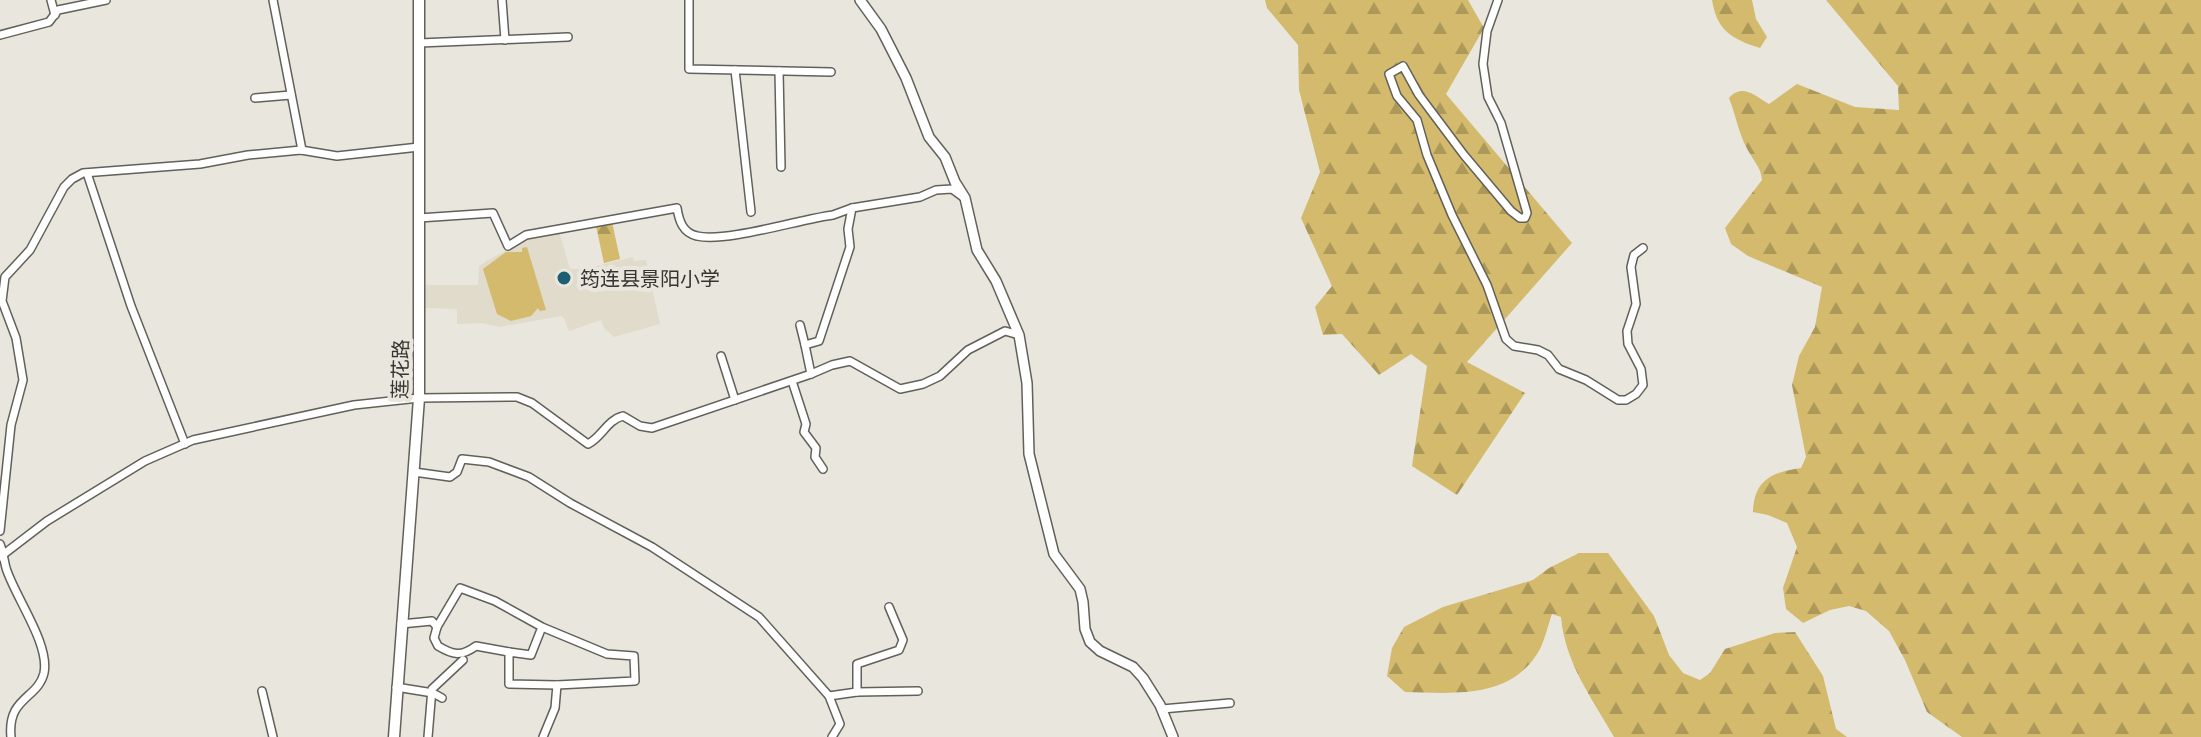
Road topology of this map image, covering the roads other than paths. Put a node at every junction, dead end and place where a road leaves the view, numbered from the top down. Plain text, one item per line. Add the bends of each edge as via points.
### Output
1 (51, 0) edge
2 (106, 0) edge
3 (273, 0) edge
4 (419, 0) edge
5 (502, 0) edge
6 (689, 0) edge
7 (860, 0) edge
8 (1498, 0) edge
9 (55, 15) junction
10 (0, 35) edge
11 (568, 37) dead end
12 (505, 40) junction
13 (419, 43) junction
14 (735, 70) junction
15 (779, 71) junction
16 (831, 72) dead end
17 (291, 95) junction
18 (255, 98) dead end
19 (419, 147) junction
20 (302, 150) junction
21 (781, 167) dead end
22 (87, 173) junction
23 (965, 198) junction
24 (852, 208) junction
25 (751, 212) dead end
26 (419, 218) junction
27 (1643, 248) dead end
28 (800, 325) dead end
29 (1019, 335) junction
30 (805, 345) junction
31 (721, 356) dead end
32 (811, 374) junction
33 (792, 381) junction
34 (419, 398) junction
35 (735, 400) junction
36 (185, 444) junction
37 (823, 469) dead end
38 (414, 472) junction
39 (0, 531) edge
40 (0, 544) edge
41 (2, 556) edge
42 (889, 607) dead end
43 (401, 624) junction
44 (437, 627) junction
45 (542, 627) junction
46 (509, 652) junction
47 (463, 660) dead end
48 (557, 685) junction
49 (396, 687) junction
50 (262, 691) dead end
51 (918, 691) dead end
52 (431, 692) junction
53 (857, 692) junction
54 (829, 696) junction
55 (442, 698) dead end
56 (1230, 703) dead end
57 (1162, 709) junction
58 (11, 737) edge
59 (273, 737) edge
60 (394, 737) edge
61 (428, 737) edge
62 (543, 737) edge
63 (832, 737) edge
64 (1173, 737) edge

1 - 9 street
2 - 9 street
3 - 17 street
4 - 13 main road, 莲花路
5 - 12 street
6 - 14 street via 689,69
7 - 23 street via 881,29 929,137
8 - 27 street via 1483,64 1525,218 1511,211 1484,180 1403,66 1389,74 1397,96 1417,120 1506,339 1548,355 1559,369 1618,400 1636,394 1643,385 1641,369 1627,331 1636,304 1631,267
9 - 10 street via 49,22
11 - 12 street
12 - 13 street
13 - 19 main road, 莲花路
14 - 15 street
14 - 25 street
15 - 16 street
15 - 21 street
17 - 18 street
17 - 20 street
19 - 20 street via 337,156
19 - 26 main road, 莲花路
20 - 22 street
22 - 36 street
22 - 39 street via 64,187 30,250 5,277 2,301 16,338 23,380 11,425
23 - 24 street via 952,189 936,190
23 - 29 street via 977,250
24 - 26 street via 717,237 684,229 677,208 526,235 508,246 493,213
24 - 30 street via 850,247 819,341
26 - 34 main road, 莲花路
28 - 30 street
29 - 32 street via 1005,331 968,350 940,376 900,389 850,361
29 - 57 street via 1029,454 1054,554 1080,589 1090,642 1133,667
30 - 32 street
31 - 35 street
32 - 33 street
33 - 35 street
33 - 37 street via 804,432
34 - 35 street via 517,397 588,444 615,418 623,416 652,428
34 - 36 street via 354,405
34 - 38 main road, 莲花路
36 - 41 street via 86,496
38 - 43 main road, 莲花路
38 - 54 street via 450,477 462,459 499,465 535,481 652,547 759,617
40 - 41 street
41 - 58 street via 44,660 42,679 13,714
42 - 53 street via 903,640 899,650 857,664
43 - 44 street via 432,621
43 - 49 main road, 莲花路
44 - 45 street via 460,588
44 - 46 street via 438,646 456,655 476,646
45 - 46 street via 531,655
45 - 48 street via 607,654 634,656 635,681
46 - 48 street via 509,684
47 - 52 street
48 - 62 street via 555,708
49 - 52 street
49 - 60 main road, 莲花路
50 - 59 street
51 - 53 street
52 - 55 street
52 - 61 street
53 - 54 street
54 - 63 street via 840,724
56 - 57 street
57 - 64 street

